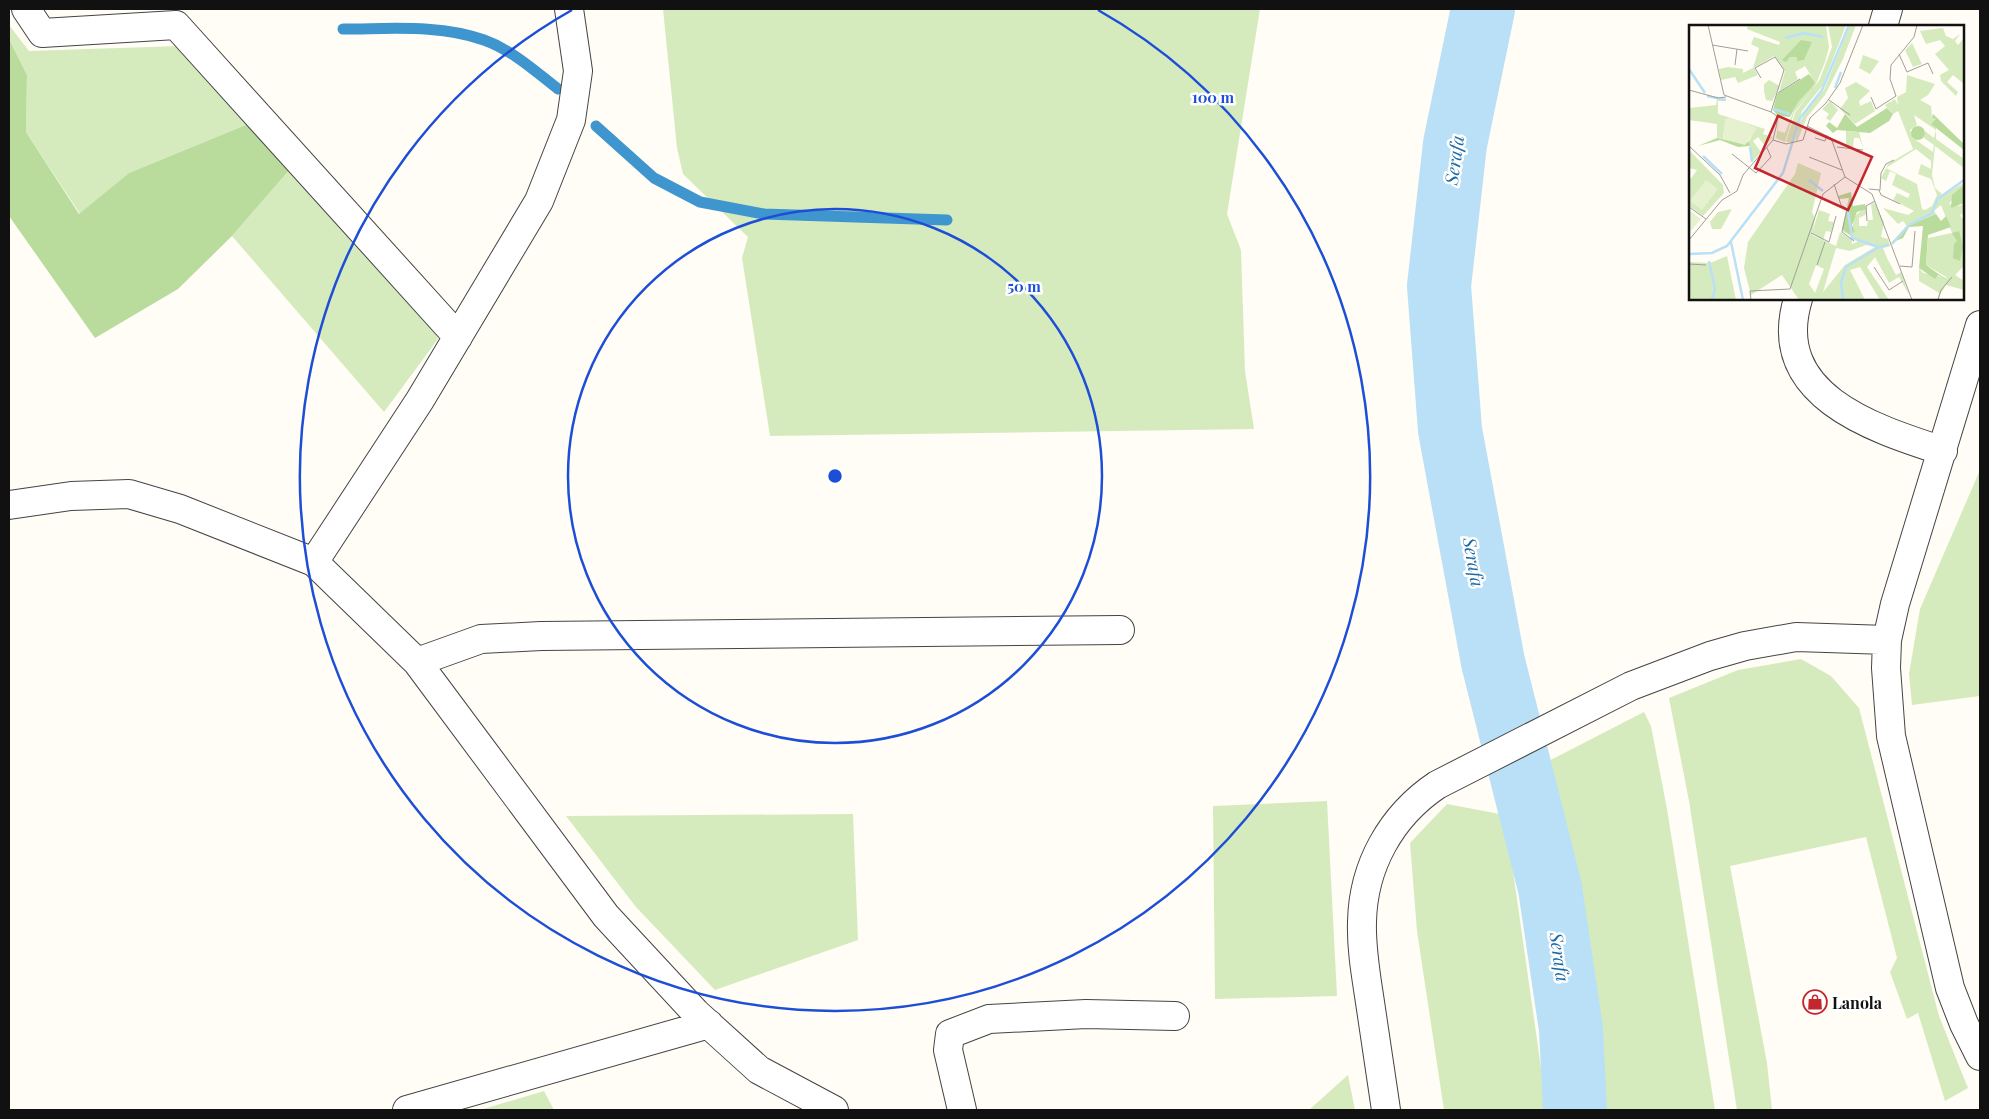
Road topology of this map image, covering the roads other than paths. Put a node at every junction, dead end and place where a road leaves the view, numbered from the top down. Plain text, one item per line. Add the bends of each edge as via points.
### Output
1 (26, 9) edge
2 (570, 9) edge
3 (1888, 9) edge
4 (1883, 25) edge
5 (1798, 300) edge
6 (1980, 326) edge
7 (458, 337) junction
8 (1943, 451) junction
9 (9, 505) edge
10 (314, 562) junction
11 (1120, 630) dead end
12 (1887, 640) junction
13 (416, 662) junction
14 (1175, 1016) dead end
15 (708, 1024) junction
16 (1980, 1056) edge
17 (407, 1110) edge
18 (834, 1110) edge
19 (962, 1110) edge
20 (1386, 1110) edge

1 - 7 street via 42,33 176,26
2 - 7 street via 578,71 571,120 539,201
3 - 4 street
5 - 8 street via 1793,316 1794,338 1808,378 1822,395 1840,410
6 - 8 street
7 - 10 street
8 - 12 street via 1895,604
9 - 10 street via 71,496 129,494 180,509
10 - 13 street
11 - 13 street via 540,636 482,639
12 - 16 street via 1886,692 1896,759 1950,988
12 - 20 street via 1817,637 1775,640 1710,656 1631,686 1437,785 1417,799 1398,818 1376,861 1363,902 1363,943
13 - 15 street via 606,916
14 - 19 street via 1086,1014 989,1019 966,1026 950,1034 948,1050
15 - 17 street
15 - 18 street via 759,1070

